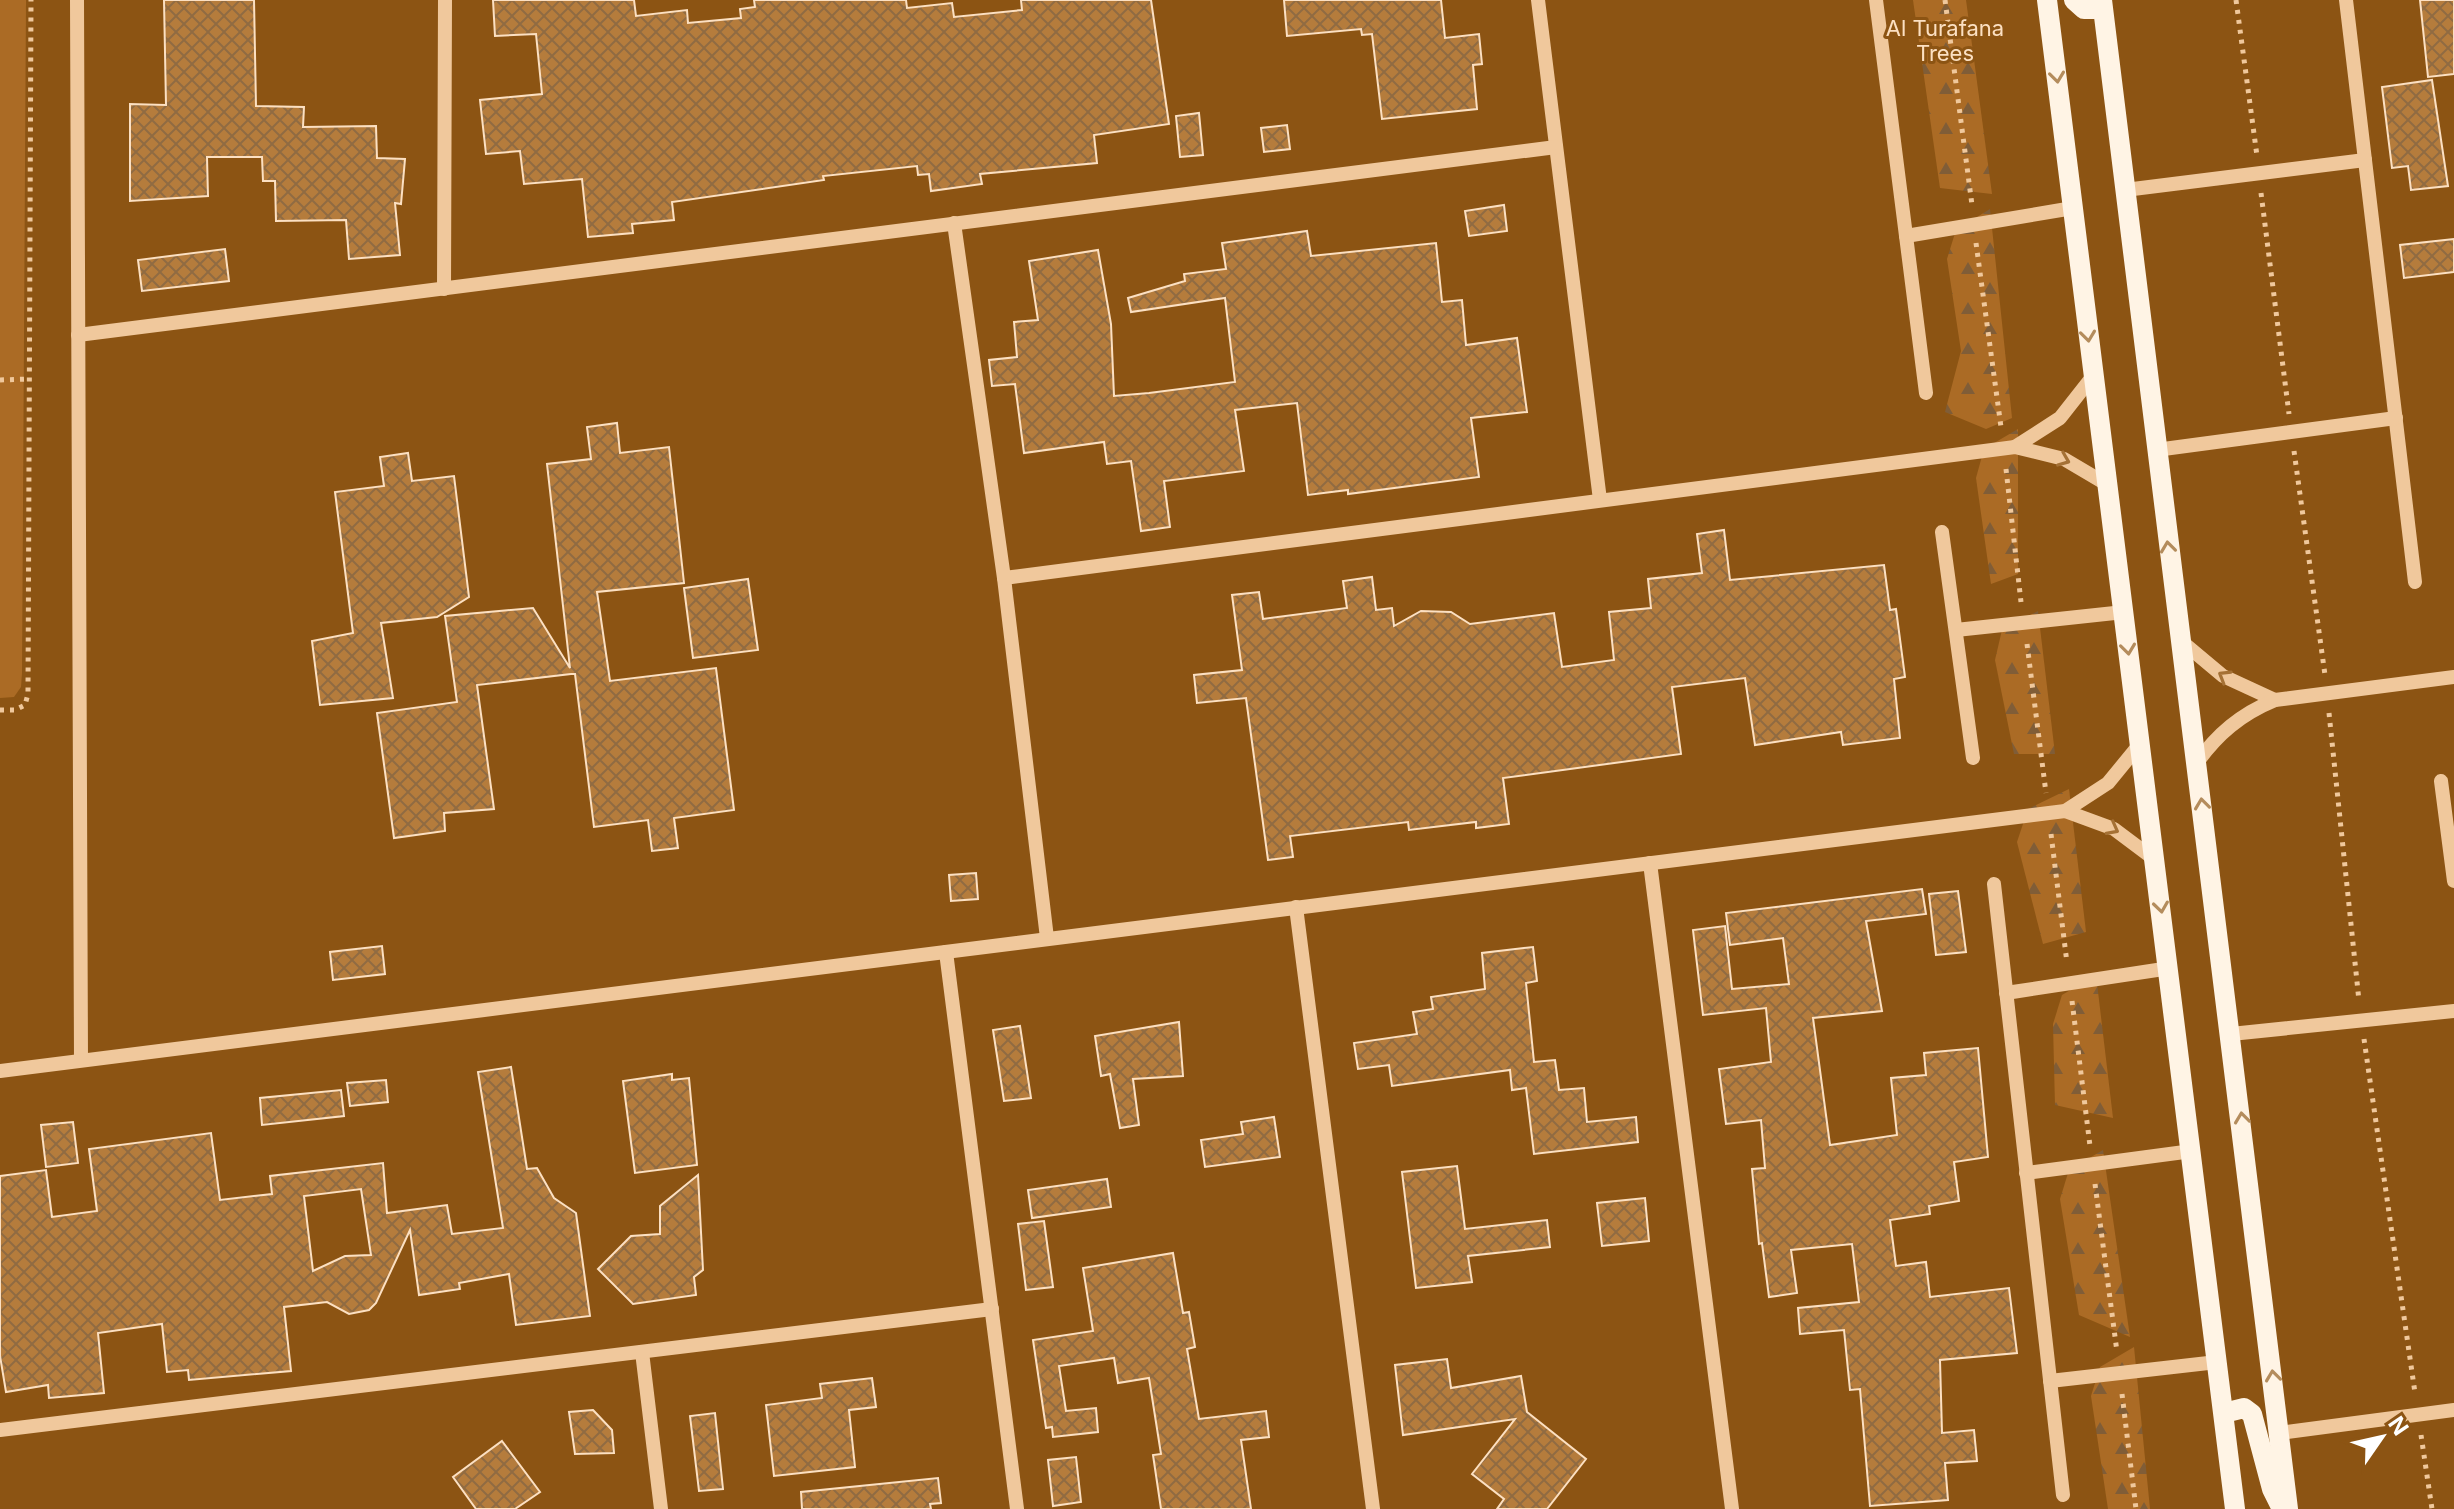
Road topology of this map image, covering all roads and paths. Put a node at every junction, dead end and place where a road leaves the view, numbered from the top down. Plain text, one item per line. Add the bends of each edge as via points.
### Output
1 (31, 0) edge
2 (77, 0) edge
3 (445, 0) edge
4 (1538, 0) edge
5 (1876, 0) edge
6 (1945, 0) edge
7 (2047, 0) edge
8 (2074, 0) edge
9 (2236, 0) edge
10 (2346, 0) edge
11 (2102, 1) edge
12 (1556, 147) junction
13 (2365, 160) junction
14 (2259, 173) junction
15 (2125, 190) junction
16 (2073, 208) junction
17 (954, 223) junction
18 (1974, 225) junction
19 (1906, 236) junction
20 (444, 289) junction
21 (78, 335) junction
22 (2093, 376) junction
23 (30, 379) junction
24 (0, 380) edge
25 (1926, 393) dead end
26 (2396, 418) junction
27 (2291, 432) junction
28 (2009, 448) junction
29 (2156, 450) junction
30 (2108, 485) junction
31 (1600, 500) junction
32 (1942, 532) dead end
33 (1004, 578) junction
34 (2415, 582) dead end
35 (2124, 612) junction
36 (2024, 623) junction
37 (1956, 630) junction
38 (2180, 640) junction
39 (2454, 677) edge
40 (2327, 693) junction
41 (2275, 700) junction
42 (0, 710) edge
43 (2140, 744) junction
44 (1973, 758) dead end
45 (2196, 764) junction
46 (2441, 781) dead end
47 (2065, 811) junction
48 (2048, 813) junction
49 (2155, 860) junction
50 (1650, 863) junction
51 (2454, 881) edge
52 (1994, 884) dead end
53 (1296, 907) junction
54 (1047, 938) junction
55 (946, 952) junction
56 (2170, 968) junction
57 (2070, 983) junction
58 (2006, 993) junction
59 (2454, 1011) edge
60 (2361, 1021) junction
61 (2231, 1034) junction
62 (81, 1060) junction
63 (0, 1071) edge
64 (2192, 1151) junction
65 (2093, 1164) junction
66 (2026, 1173) junction
67 (992, 1309) junction
68 (642, 1352) junction
69 (2217, 1362) junction
70 (2119, 1373) junction
71 (2050, 1381) junction
72 (2454, 1410) edge
73 (2224, 1413) junction
74 (2419, 1415) junction
75 (0, 1430) edge
76 (2279, 1433) junction
77 (2063, 1495) dead end
78 (661, 1509) edge
79 (1017, 1509) edge
80 (1373, 1509) edge
81 (1732, 1509) edge
82 (2136, 1509) edge
83 (2235, 1509) edge
84 (2282, 1509) edge
85 (2288, 1509) edge
86 (2432, 1509) edge

1 - 23 path
2 - 21 street
3 - 20 street
4 - 12 street
5 - 19 street
6 - 18 path
7 -> 16 main road
8 - 11 main road via 2084,9 2094,9
9 - 14 path
10 - 13 street
11 - 15 main road
12 - 17 street
12 - 31 street
13 - 14 street
13 - 26 street
14 - 15 street
14 - 27 path
15 - 29 main road
16 - 18 street
16 -> 22 main road
17 - 20 street
17 - 33 street
18 - 19 street
18 - 28 path
19 - 25 street
20 - 21 street
21 - 62 street
22 - 28 street via 2060,418
22 - 30 main road
23 - 24 path
23 - 42 path via 28,694 25,705
26 - 27 street
26 - 34 street
27 - 29 street
27 - 40 path
28 -> 30 street via 2064,459
28 - 31 street
28 - 36 path
38 -> 29 main road
30 - 35 main road
31 - 33 street
32 - 37 street
33 - 54 street
35 - 36 street
35 -> 43 main road
36 - 37 street
36 - 48 path
37 - 44 street
41 -> 38 street via 2223,676
38 - 45 main road
39 - 40 street
40 - 41 street
40 - 60 path
41 - 45 street via 2230,725
43 - 47 street via 2108,783
43 - 49 main road
61 -> 45 main road
46 - 51 street
47 - 48 street
47 -> 49 street via 2114,829
48 - 50 street
48 - 57 path
49 -> 56 main road
50 - 53 street
50 - 81 street
52 - 58 street
53 - 54 street
53 - 80 street
54 - 55 street
55 - 62 street
55 - 67 street
56 - 57 street
56 - 64 main road
57 - 58 street
57 - 65 path
58 - 66 street
59 - 60 street
60 - 61 street
60 - 74 path
76 -> 61 main road
62 - 63 street
64 - 65 street
64 - 69 main road
65 - 66 street
65 - 70 path
66 - 71 street
67 - 68 street
67 - 79 street
68 - 75 street
68 - 78 street
69 - 70 street
69 - 73 main road
70 - 71 street
70 - 82 path
71 - 77 street
72 - 74 street
73 - 83 main road
73 - 84 main road via 2244,1408 2252,1414
74 - 76 street
74 - 86 path
76 - 85 main road

